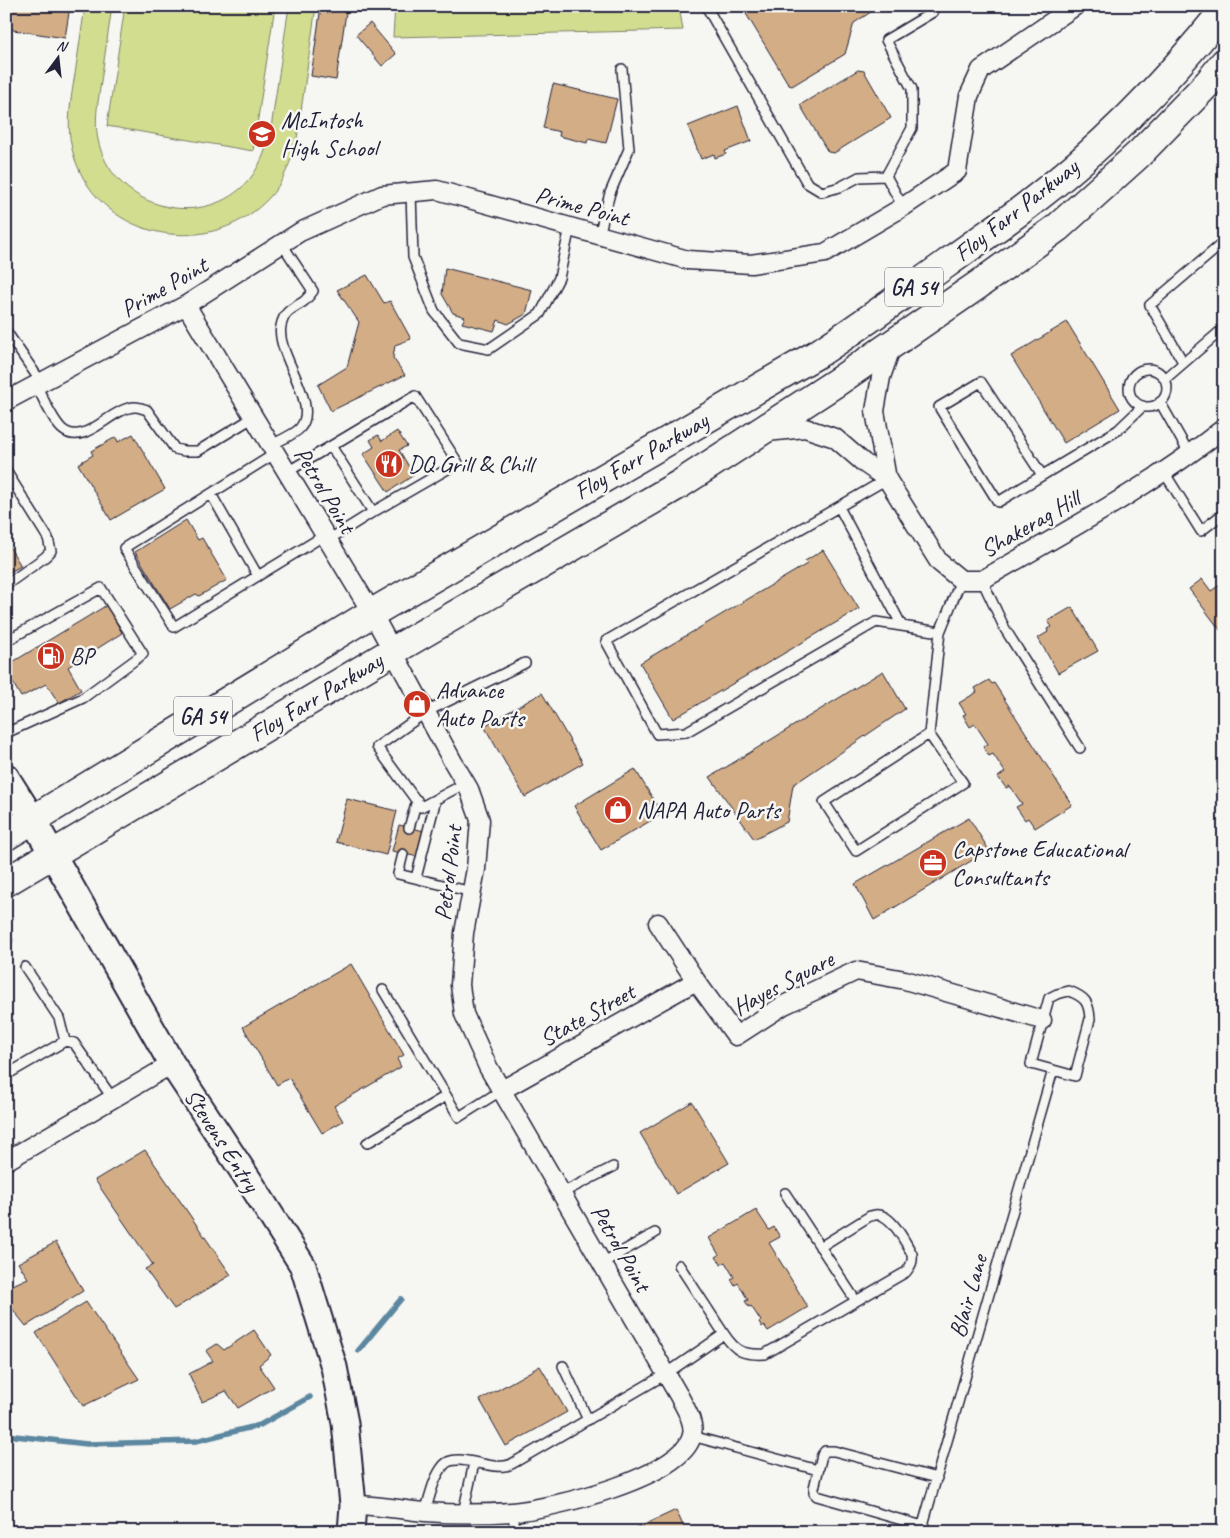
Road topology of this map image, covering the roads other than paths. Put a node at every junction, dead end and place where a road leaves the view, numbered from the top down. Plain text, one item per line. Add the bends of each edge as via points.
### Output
1 (706, 6) edge
2 (1075, 6) edge
3 (1224, 10) edge
4 (933, 12) dead end
5 (1224, 64) edge
6 (622, 70) dead end
7 (886, 176) junction
8 (411, 192) junction
9 (904, 207) junction
10 (570, 227) junction
11 (599, 235) junction
12 (1224, 242) edge
13 (282, 244) junction
14 (186, 305) junction
15 (1224, 328) edge
16 (6, 331) edge
17 (892, 345) junction
18 (1183, 362) junction
19 (1165, 379) junction
20 (39, 383) junction
21 (6, 401) edge
22 (1160, 402) junction
23 (1143, 406) junction
24 (254, 417) junction
25 (1224, 428) edge
26 (760, 433) junction
27 (331, 446) junction
28 (273, 449) junction
29 (1190, 454) junction
30 (6, 471) edge
31 (287, 472) junction
32 (1164, 472) junction
33 (1042, 476) junction
34 (887, 479) junction
35 (212, 494) junction
36 (839, 507) junction
37 (374, 512) junction
38 (1224, 513) edge
39 (327, 537) junction
40 (258, 576) junction
41 (961, 580) junction
42 (982, 580) junction
43 (6, 585) edge
44 (372, 613) junction
45 (902, 626) junction
46 (940, 632) junction
47 (6, 641) edge
48 (393, 651) junction
49 (525, 663) dead end
50 (426, 712) junction
51 (6, 733) edge
52 (929, 734) junction
53 (1080, 748) dead end
54 (6, 777) edge
55 (466, 783) junction
56 (436, 799) junction
57 (416, 800) junction
58 (33, 820) junction
59 (409, 828) dead end
60 (6, 836) edge
61 (403, 854) dead end
62 (53, 855) junction
63 (416, 878) junction
64 (6, 882) edge
65 (472, 892) junction
66 (658, 923) dead end
67 (24, 967) dead end
68 (696, 981) junction
69 (383, 990) dead end
70 (1042, 1020) junction
71 (65, 1040) junction
72 (172, 1064) junction
73 (1052, 1070) junction
74 (6, 1075) edge
75 (502, 1090) junction
76 (446, 1096) junction
77 (113, 1099) junction
78 (367, 1143) dead end
79 (8, 1158) edge
80 (613, 1167) dead end
81 (562, 1193) junction
82 (785, 1193) dead end
83 (655, 1233) dead end
84 (820, 1246) junction
85 (602, 1263) junction
86 (679, 1265) dead end
87 (856, 1301) junction
88 (724, 1334) junction
89 (563, 1366) dead end
90 (666, 1374) junction
91 (588, 1420) junction
92 (692, 1436) junction
93 (474, 1463) junction
94 (818, 1470) junction
95 (937, 1478) junction
96 (353, 1505) junction
97 (425, 1512) junction
98 (514, 1512) junction
99 (462, 1513) junction
100 (922, 1529) edge
101 (351, 1532) edge
102 (514, 1532) edge

1 - 7 lane via 807,182 822,192 859,178
2 - 9 street, Prime Point via 982,70 969,96 956,171
3 - 44 main road, Floy Farr Parkway / GA 54 via 1148,97 1095,148 1030,203 856,329
4 - 7 lane via 886,40 912,89 912,128
5 - 17 main road, Floy Farr Parkway / GA 54 via 1139,154 1057,228
6 - 11 lane via 629,150 610,194
7 - 9 lane
8 - 10 street, Prime Point via 437,190
8 - 10 lane via 413,258 434,311 459,343 489,349 540,314 559,278
8 - 13 street, Prime Point via 382,195 300,232
9 - 11 street, Prime Point via 825,254 751,264 688,260
10 - 11 street, Prime Point
12 - 18 lane via 1150,305
13 - 14 street, Prime Point
13 - 28 lane via 313,291 305,301 289,310 281,326 282,343 302,393 306,417 300,428
14 - 20 street, Prime Point
14 - 24 street, Petrol Point
15 - 18 lane
16 - 20 lane
17 - 26 main road, Floy Farr Parkway / GA 54
17 - 34 street, Shakerag Hill via 881,376 875,412
18 - 19 lane
19 - 22 lane via 1166,391
19 - 23 lane via 1150,369 1134,376 1130,394
20 - 21 street, Prime Point
20 - 24 lane via 61,428 69,434 82,434 135,407 147,410 175,449 198,451
22 - 23 lane
22 - 29 lane
23 - 33 lane via 1118,430
24 - 28 street, Petrol Point
25 - 29 street, Shakerag Hill
26 - 34 street, Shakerag Hill via 805,428 835,438
26 - 48 main road, Floy Farr Parkway / GA 54 via 680,484
27 - 31 lane
27 - 37 lane
27 - 37 lane via 415,396 421,404 458,463
28 - 31 street, Petrol Point
28 - 35 lane
29 - 32 street, Shakerag Hill
30 - 43 lane via 48,538 50,551
31 - 39 street, Petrol Point
32 - 38 lane via 1201,531
32 - 42 street, Shakerag Hill
33 - 33 lane via 998,502 939,407 980,382
34 - 36 lane
34 - 41 street, Shakerag Hill via 940,562
35 - 40 lane
35 - 40 lane via 124,548 174,627
36 - 45 lane
36 - 45 lane via 606,641 657,734 686,732 876,622
37 - 39 lane
39 - 40 lane
39 - 44 street, Petrol Point
41 - 42 street, Shakerag Hill
41 - 46 lane
42 - 53 lane via 1005,629
44 - 48 street, Petrol Point
44 - 58 main road, Floy Farr Parkway / GA 54
45 - 46 lane
46 - 52 lane
47 - 51 lane via 101,588 142,654 83,698
48 - 50 street, Petrol Point
48 - 62 main road, Floy Farr Parkway / GA 54
49 - 50 lane
50 - 55 street, Petrol Point
50 - 57 lane via 378,747
52 - 52 lane via 824,802 856,851 963,783
54 - 58 street, Stevens Entry
55 - 56 lane
55 - 65 street, Petrol Point via 480,820
56 - 57 lane via 421,807
56 - 63 lane
57 - 59 lane
58 - 60 main road, Floy Farr Parkway / GA 54
58 - 62 street, Stevens Entry
61 - 63 lane via 398,874
62 - 64 main road, Floy Farr Parkway
62 - 72 street, Stevens Entry
63 - 65 lane
65 - 75 street, Petrol Point via 464,933 460,985 464,1014
66 - 68 street, Hayes Square
67 - 71 lane via 59,1018
68 - 70 street, Hayes Square via 736,1036 784,1005 856,972 905,980
68 - 75 street, State Street
69 - 76 lane
70 - 73 lane via 1031,1064
70 - 73 lane via 1049,998 1069,991 1081,995 1090,1011 1075,1076
71 - 74 lane
71 - 77 lane via 74,1043
72 - 77 street
72 - 96 street, Stevens Entry via 303,1266 334,1367 345,1423
73 - 95 lane, Blair Lane
75 - 76 lane via 459,1117
75 - 81 street, Petrol Point
76 - 78 lane
77 - 79 street
80 - 81 lane
81 - 85 street, Petrol Point
82 - 84 lane
83 - 85 lane
84 - 87 lane
84 - 87 lane via 870,1216 886,1217 892,1222 912,1254 910,1267
85 - 90 street, Petrol Point
86 - 88 lane
87 - 88 lane via 765,1354 739,1352
88 - 90 lane
89 - 91 lane
90 - 91 lane
90 - 92 street, Petrol Point via 689,1415
91 - 93 lane via 505,1466
92 - 94 lane
92 - 98 street via 673,1460 642,1478 580,1498
93 - 97 lane via 457,1459 449,1460 443,1466 434,1482
93 - 99 lane
94 - 95 lane via 823,1452 830,1450
94 - 100 lane via 814,1488 816,1496
95 - 100 lane, Blair Lane
96 - 97 street
96 - 101 street, Stevens Entry
97 - 99 street
98 - 99 street
98 - 102 lane

